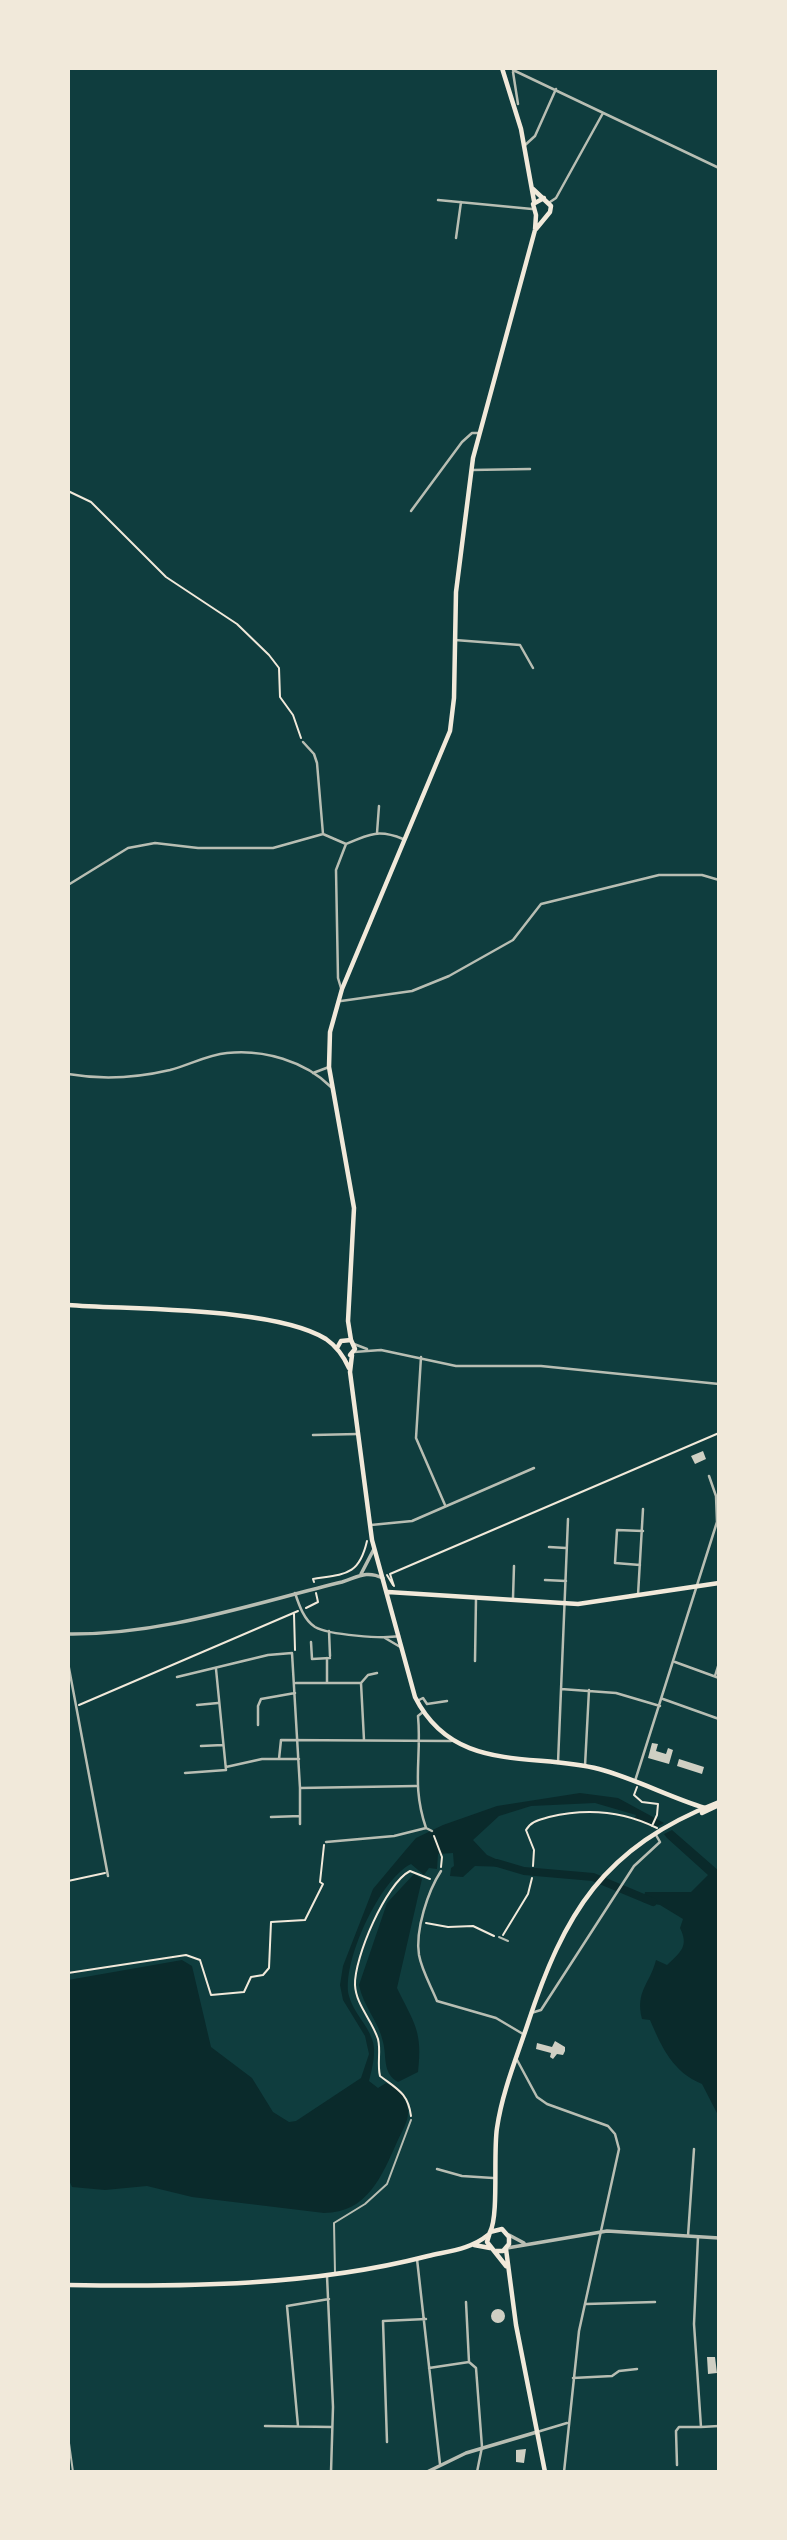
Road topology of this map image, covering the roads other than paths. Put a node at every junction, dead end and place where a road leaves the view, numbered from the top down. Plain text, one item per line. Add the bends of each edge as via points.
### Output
1 (502, 68) edge
2 (513, 69) edge
3 (556, 89) junction
4 (515, 102) junction
5 (604, 113) junction
6 (524, 146) junction
7 (719, 168) edge
8 (532, 188) junction
9 (544, 198) junction
10 (438, 200) dead end
11 (534, 201) junction
12 (461, 202) junction
13 (550, 202) junction
14 (532, 209) junction
15 (536, 215) junction
16 (543, 217) junction
17 (535, 230) junction
18 (456, 238) dead end
19 (479, 433) junction
20 (530, 469) dead end
21 (471, 470) junction
22 (411, 511) dead end
23 (455, 640) junction
24 (533, 668) dead end
25 (303, 742) road end
26 (379, 806) dead end
27 (377, 833) junction
28 (323, 834) junction
29 (403, 839) junction
30 (346, 844) junction
31 (719, 880) edge
32 (68, 885) edge
33 (342, 989) junction
34 (338, 1000) junction
35 (329, 1067) junction
36 (313, 1073) junction
37 (68, 1074) edge
38 (331, 1087) junction
39 (68, 1305) edge
40 (348, 1321) junction
41 (325, 1338) junction
42 (342, 1340) junction
43 (352, 1342) junction
44 (337, 1349) junction
45 (370, 1349) junction
46 (352, 1354) junction
47 (343, 1356) junction
48 (421, 1357) junction
49 (350, 1372) junction
50 (719, 1384) edge
51 (358, 1434) junction
52 (313, 1435) dead end
53 (534, 1468) dead end
54 (709, 1476) dead end
55 (719, 1479) edge
56 (712, 1481) junction
57 (445, 1506) junction
58 (643, 1509) dead end
59 (568, 1519) dead end
60 (370, 1525) junction
61 (643, 1531) junction
62 (549, 1547) dead end
63 (567, 1548) junction
64 (374, 1549) junction
65 (641, 1565) junction
66 (380, 1566) junction
67 (514, 1566) dead end
68 (367, 1567) junction
69 (370, 1573) junction
70 (361, 1574) junction
71 (387, 1576) junction
72 (545, 1580) dead end
73 (566, 1581) junction
74 (719, 1583) edge
75 (699, 1584) junction
76 (388, 1592) junction
77 (295, 1593) junction
78 (638, 1595) junction
79 (476, 1596) junction
80 (513, 1598) junction
81 (565, 1603) junction
82 (329, 1631) junction
83 (68, 1634) edge
84 (399, 1636) junction
85 (385, 1638) junction
86 (311, 1642) dead end
87 (402, 1648) junction
88 (329, 1657) junction
89 (475, 1661) dead end
90 (674, 1662) junction
91 (68, 1663) edge
92 (719, 1663) edge
93 (216, 1669) junction
94 (377, 1673) dead end
95 (177, 1677) dead end
96 (717, 1677) edge
97 (327, 1682) junction
98 (295, 1683) junction
99 (361, 1683) junction
100 (561, 1689) junction
101 (589, 1690) junction
102 (295, 1693) junction
103 (663, 1699) junction
104 (417, 1700) junction
105 (447, 1701) dead end
106 (218, 1703) junction
107 (197, 1704) dead end
108 (660, 1706) junction
109 (423, 1712) junction
110 (719, 1719) edge
111 (258, 1725) dead end
112 (421, 1739) junction
113 (298, 1740) junction
114 (364, 1740) junction
115 (451, 1741) junction
116 (223, 1745) junction
117 (201, 1746) dead end
118 (279, 1759) junction
119 (299, 1759) junction
120 (558, 1763) junction
121 (585, 1766) junction
122 (225, 1767) junction
123 (185, 1773) dead end
124 (637, 1782) junction
125 (416, 1786) junction
126 (301, 1788) junction
127 (719, 1803) edge
128 (709, 1808) junction
129 (300, 1816) junction
130 (271, 1817) dead end
131 (300, 1824) dead end
132 (426, 1828) junction
133 (432, 1831) road end
134 (656, 1835) junction
135 (326, 1842) road end
136 (440, 1871) road end
137 (107, 1873) road end
138 (499, 1937) road end
139 (508, 1941) dead end
140 (538, 1993) junction
141 (547, 1997) junction
142 (531, 2013) junction
143 (524, 2035) junction
144 (517, 2061) junction
145 (411, 2120) road end
146 (694, 2149) dead end
147 (438, 2169) dead end
148 (493, 2178) junction
149 (496, 2213) junction
150 (506, 2232) junction
151 (602, 2232) junction
152 (489, 2234) junction
153 (688, 2237) junction
154 (698, 2237) junction
155 (719, 2238) edge
156 (526, 2244) junction
157 (474, 2245) junction
158 (490, 2248) junction
159 (507, 2248) junction
160 (496, 2251) junction
161 (417, 2259) junction
162 (506, 2266) junction
163 (335, 2274) junction
164 (327, 2275) junction
165 (68, 2285) edge
166 (329, 2299) junction
167 (466, 2302) dead end
168 (655, 2302) dead end
169 (586, 2304) junction
170 (426, 2319) junction
171 (469, 2362) junction
172 (429, 2368) junction
173 (637, 2369) dead end
174 (573, 2378) junction
175 (568, 2423) junction
176 (265, 2426) dead end
177 (298, 2426) junction
178 (719, 2426) edge
179 (332, 2427) junction
180 (701, 2427) junction
181 (537, 2432) junction
182 (68, 2436) edge
183 (387, 2442) dead end
184 (482, 2447) junction
185 (440, 2464) junction
186 (677, 2465) dead end
187 (331, 2471) edge
188 (73, 2472) edge
189 (427, 2472) edge
190 (477, 2472) edge
191 (545, 2472) edge
192 (564, 2472) edge

1 - 4 main road
2 - 3 street
2 - 4 street
3 - 5 street
3 - 6 street via 535,136
4 - 6 main road
5 - 7 street
5 - 13 street
6 - 8 main road
8 - 9 main road
8 - 11 main road
9 - 11 main road
9 - 13 main road
10 - 12 street
11 - 14 main road
12 - 14 street
12 - 18 street
13 - 16 main road via 550,212
14 - 15 main road
15 - 16 main road
15 - 17 main road
16 - 17 main road
17 - 19 main road
19 - 21 main road
19 - 22 street via 462,442
20 - 21 street
21 - 23 main road
23 - 24 street via 520,645
23 - 29 main road via 450,731
25 - 28 street via 317,763
26 - 27 street
27 - 29 street
27 - 30 street
28 - 30 street
28 - 32 street via 273,848 155,843 128,848
29 - 33 main road
30 - 33 street via 336,870
31 - 34 street via 702,874 659,875 541,904 513,940 449,975 412,990
33 - 34 main road
34 - 35 main road via 330,1032
35 - 36 street
35 - 38 main road
36 - 37 street via 283,1058 226,1053 170,1070 118,1078
36 - 38 street
38 - 40 main road via 354,1208
39 - 41 main road via 256,1318
40 - 42 main road
40 - 43 main road
41 - 42 main road
41 - 44 main road
42 - 43 main road
42 - 44 main road
43 - 45 street
43 - 46 main road
44 - 47 main road
45 - 46 street
45 - 48 street
46 - 47 main road
46 - 49 main road
47 - 49 main road
48 - 50 street via 456,1366 536,1366
48 - 57 street via 416,1437
49 - 51 main road
51 - 52 street
51 - 60 main road
53 - 57 street
54 - 56 street
55 - 56 street
56 - 75 street via 717,1522
57 - 60 street via 404,1523
58 - 61 street
59 - 63 street
60 - 64 main road
61 - 65 street
61 - 65 street via 618,1530 615,1563
62 - 63 street
63 - 73 street
64 - 66 main road
64 - 68 street
65 - 78 street
66 - 68 street
66 - 69 street
66 - 71 main road
67 - 80 street
68 - 70 street
69 - 70 street
69 - 71 street
70 - 77 street
71 - 76 main road
72 - 73 street
73 - 81 street
74 - 75 main road
75 - 78 main road
75 - 90 street
76 - 79 main road
76 - 84 main road
77 - 82 street via 312,1624
77 - 83 street via 161,1628
78 - 81 main road
79 - 80 main road
79 - 89 street
80 - 81 main road
81 - 100 street
82 - 85 street
82 - 88 street
84 - 85 street
84 - 87 main road
85 - 87 street
86 - 88 street via 312,1658
87 - 104 main road
88 - 97 street
90 - 96 street
90 - 103 street
91 - 137 street
92 - 96 street
93 - 95 street
93 - 98 street via 292,1653
93 - 106 street
94 - 99 street
97 - 98 street
97 - 99 street
98 - 102 street
99 - 114 street
100 - 101 street
100 - 120 street
101 - 108 street
101 - 121 street
102 - 111 street via 261,1699
102 - 113 street
103 - 108 street
103 - 110 street
104 - 105 street via 423,1698 427,1704
104 - 109 main road
106 - 107 street
106 - 116 street
108 - 124 street
109 - 112 street via 418,1716
109 - 115 main road
112 - 114 street
112 - 115 street
112 - 125 street
113 - 114 street
113 - 118 street via 280,1741
113 - 119 street
115 - 120 main road via 494,1755
116 - 117 street
116 - 122 street
118 - 119 street
118 - 122 street
119 - 126 street
120 - 121 main road
121 - 124 main road
122 - 123 street
124 - 128 main road
125 - 126 street
125 - 132 street
126 - 129 street
127 - 128 main road
128 - 134 main road
129 - 130 street
129 - 131 street
132 - 133 street
132 - 135 street
134 - 140 main road via 595,1886 565,1928
134 - 141 street via 660,1842 634,1866
136 - 143 street via 423,1922 419,1955 437,2001 496,2018
138 - 139 street
140 - 141 street
140 - 142 main road
141 - 142 street via 541,2010
142 - 143 main road
143 - 144 main road
144 - 148 main road via 497,2126
144 - 151 street via 537,2097 600,2122 615,2134 619,2149
145 - 163 street via 387,2184 334,2223
146 - 153 street
147 - 148 street
148 - 149 main road
149 - 150 main road
149 - 152 main road
150 - 152 main road via 496,2229
150 - 156 street
150 - 159 main road
151 - 153 street
151 - 156 street
151 - 169 street
152 - 157 main road
152 - 158 main road
153 - 154 street
154 - 155 street
154 - 180 street via 694,2324
156 - 159 street
157 - 158 main road
157 - 161 main road
158 - 160 main road
159 - 160 main road
159 - 162 main road
160 - 162 main road
161 - 163 main road
161 - 170 street
162 - 181 main road
163 - 164 main road
164 - 165 main road
164 - 166 street
166 - 177 street via 287,2306
166 - 179 street
167 - 171 street
168 - 169 street
169 - 174 street
170 - 172 street
170 - 183 street via 383,2321
171 - 172 street
171 - 184 street via 476,2368
172 - 185 street
173 - 174 street
174 - 175 street
175 - 181 street
175 - 192 street
176 - 177 street
177 - 179 street
178 - 180 street
179 - 187 street
180 - 186 street via 676,2431
181 - 184 street
181 - 191 main road
182 - 188 street
184 - 185 street
184 - 190 street
185 - 189 street

